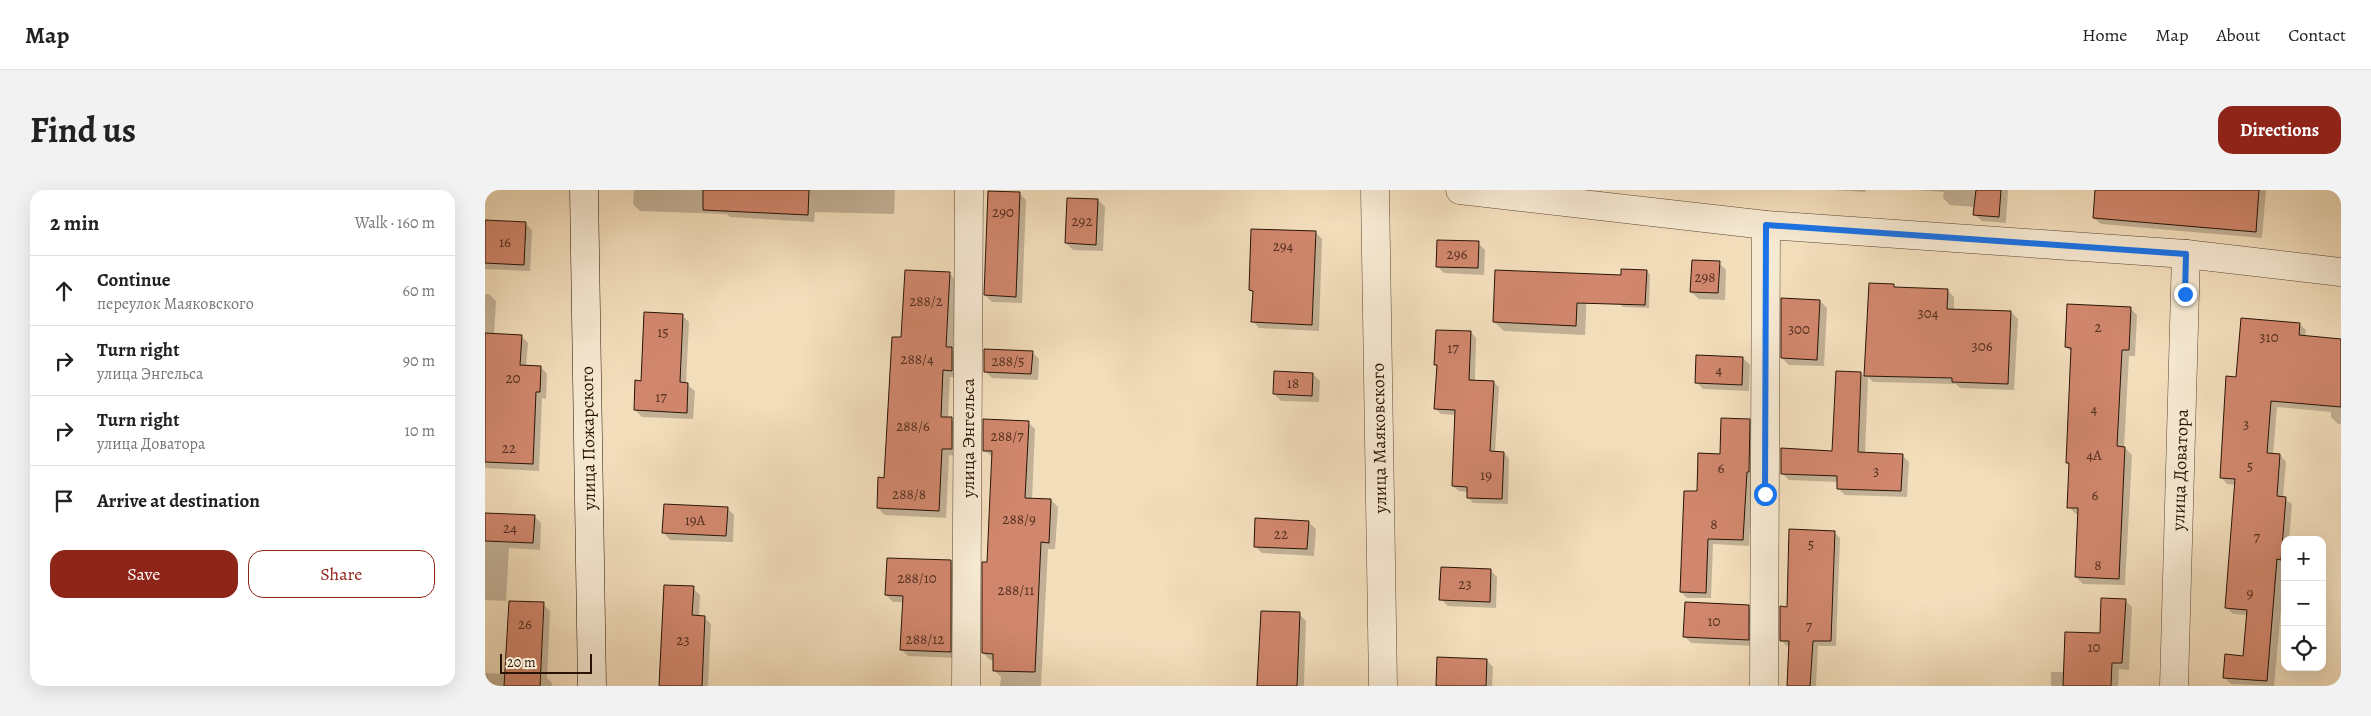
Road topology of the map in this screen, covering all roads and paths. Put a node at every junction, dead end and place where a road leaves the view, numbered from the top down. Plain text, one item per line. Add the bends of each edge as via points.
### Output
1 (584, 190) edge
2 (969, 190) edge
3 (1375, 190) edge
4 (1460, 190) edge
5 (1766, 225) junction
6 (2186, 254) junction
7 (2341, 272) edge
8 (592, 686) edge
9 (966, 686) edge
10 (1383, 686) edge
11 (1764, 686) edge
12 (2174, 686) edge

1 - 8 street, улица Пожарского
2 - 9 street, улица Энгельса
3 - 10 street, улица Маяковского
4 - 5 street
5 - 6 street
5 - 11 street
6 - 7 street
6 - 12 street, улица Доватора

